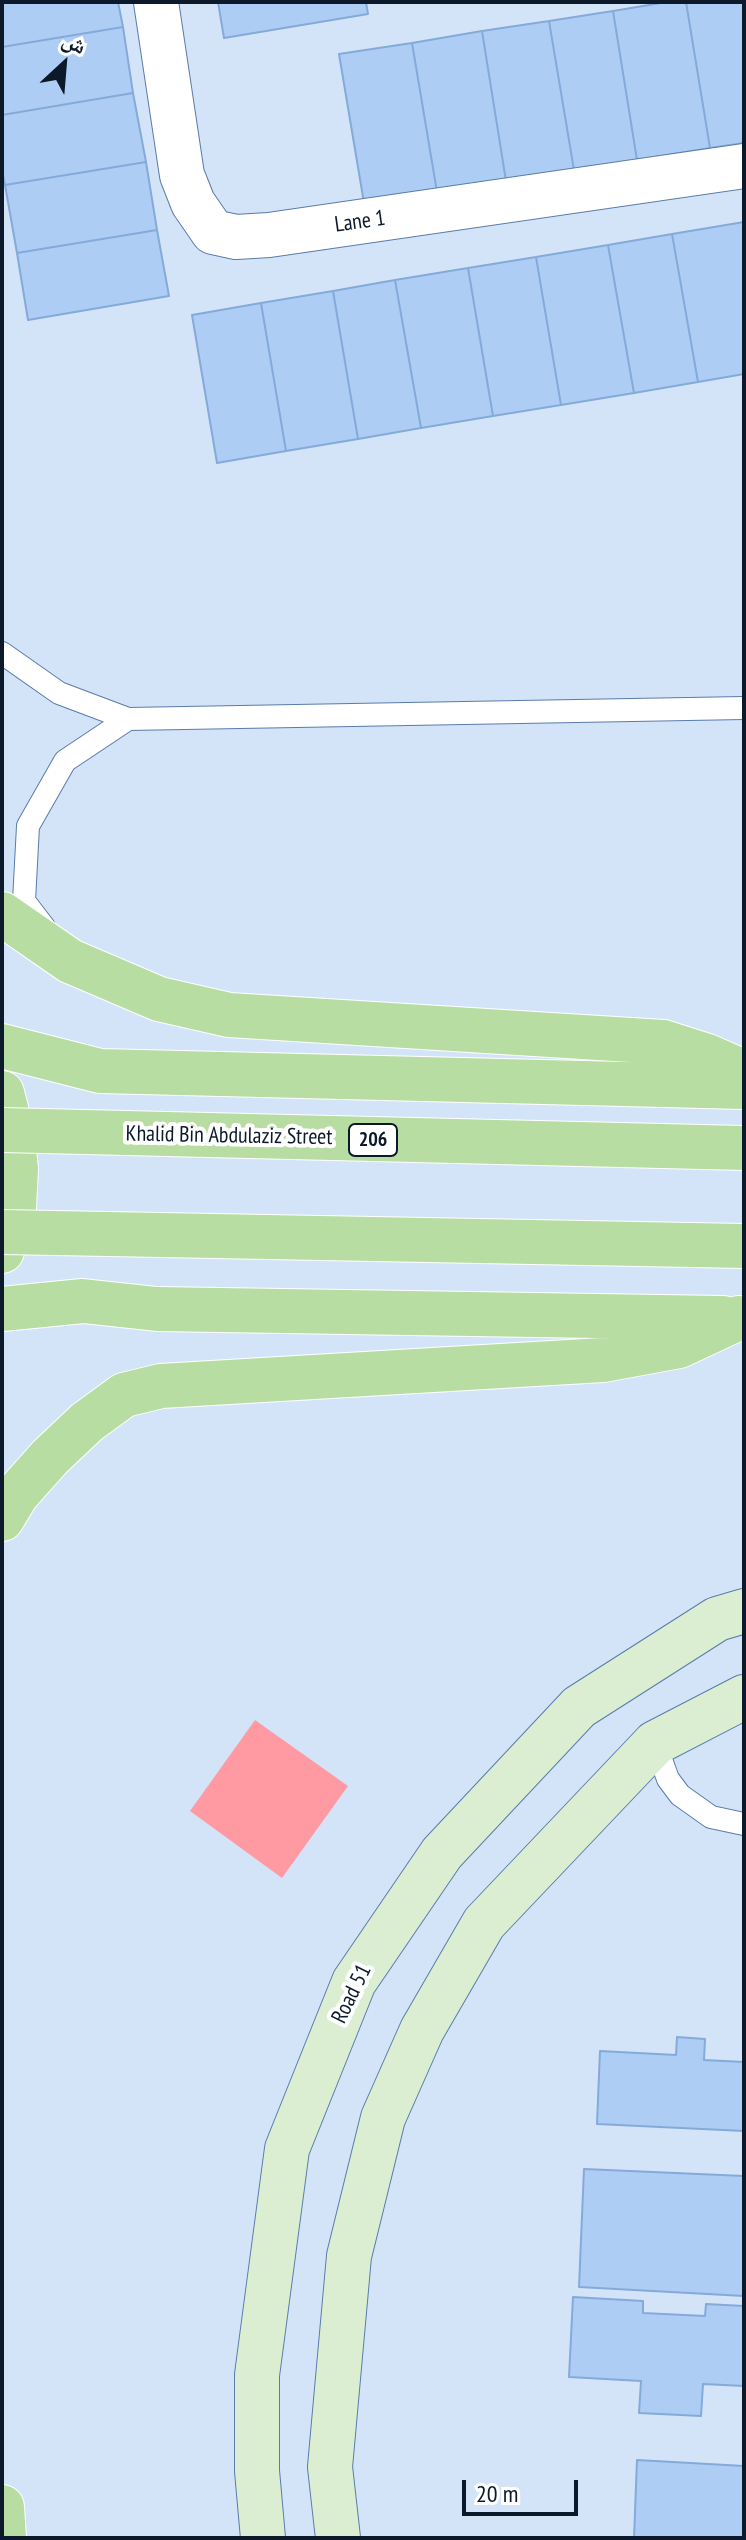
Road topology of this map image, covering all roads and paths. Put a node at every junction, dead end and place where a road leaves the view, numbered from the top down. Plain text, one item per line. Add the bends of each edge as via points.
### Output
1 (156, 2) edge
2 (744, 166) edge
3 (2, 653) edge
4 (744, 708) edge
5 (128, 719) junction
6 (2, 914) edge
7 (70, 961) junction
8 (2, 1046) edge
9 (744, 1072) edge
10 (744, 1087) edge
11 (2, 1093) edge
12 (2, 1130) edge
13 (744, 1148) edge
14 (2, 1232) edge
15 (744, 1246) edge
16 (2, 1251) edge
17 (2, 1309) edge
18 (742, 1318) edge
19 (2, 1519) edge
20 (744, 1611) edge
21 (744, 1697) edge
22 (655, 1743) junction
23 (744, 1824) edge
24 (2, 2507) edge
25 (4, 2538) edge
26 (263, 2538) edge
27 (338, 2538) edge

1 - 2 street, Lane 1 via 182,175 213,232 269,235
3 - 5 lane via 59,693
4 - 5 lane
5 - 7 lane via 65,761 28,826 24,901
6 - 7 main road
7 - 9 main road via 159,999 229,1015 663,1042
8 - 10 main road via 100,1071
11 - 16 main road via 16,1169 14,1207
12 - 13 main road, Khalid Bin Abdulaziz Street / 206, bridge
14 - 15 main road, bridge
17 - 18 main road via 83,1301 157,1309
18 - 19 main road via 679,1346 603,1360 219,1381 124,1395 50,1457
20 - 26 street, Road 51 via 717,1619 579,1707 442,1853 354,1982 287,2149 257,2375
21 - 22 street
22 - 23 lane via 668,1779 694,1808
22 - 27 street via 484,1923 422,2030 383,2118 349,2256 330,2467
24 - 25 main road

